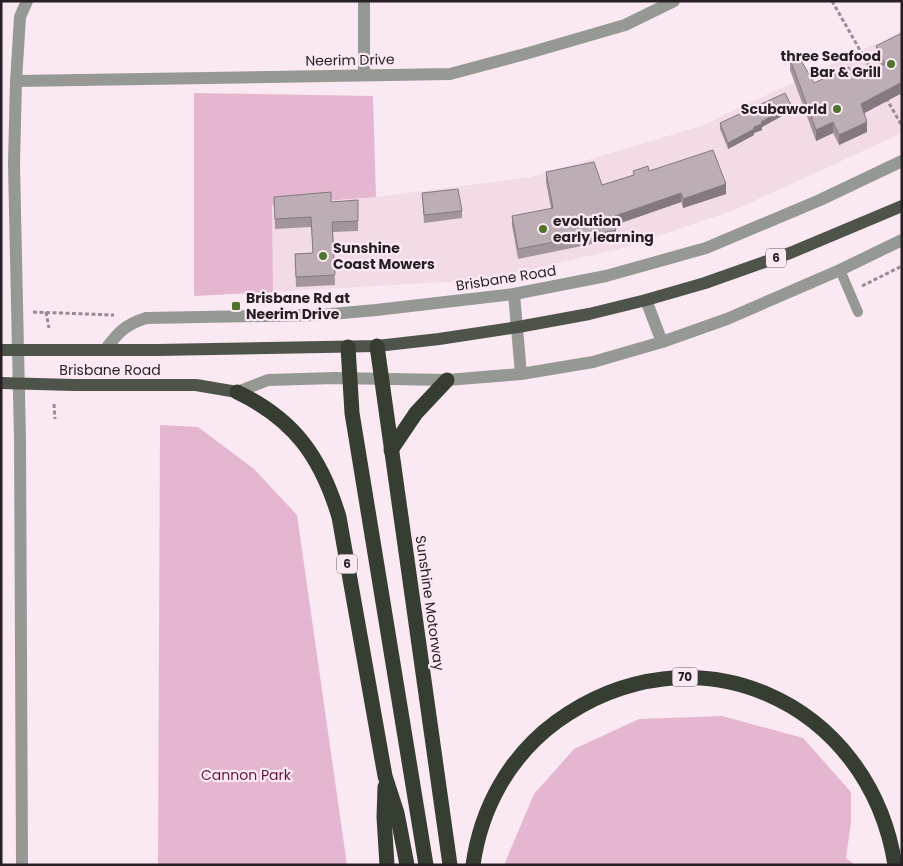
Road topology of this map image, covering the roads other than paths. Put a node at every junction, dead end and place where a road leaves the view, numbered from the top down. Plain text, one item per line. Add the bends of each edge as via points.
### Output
1 (26, 1) edge
2 (364, 1) edge
3 (674, 1) edge
4 (364, 74) junction
5 (16, 81) junction
6 (902, 161) edge
7 (8, 165) edge
8 (902, 206) edge
9 (902, 240) edge
10 (840, 270) junction
11 (514, 294) junction
12 (646, 300) junction
13 (858, 312) dead end
14 (518, 327) junction
15 (662, 342) junction
16 (377, 346) junction
17 (348, 347) junction
18 (1, 350) edge
19 (18, 350) junction
20 (104, 350) junction
21 (522, 374) junction
22 (350, 378) junction
23 (381, 379) junction
24 (447, 380) junction
25 (1, 383) edge
26 (18, 384) junction
27 (237, 392) junction
28 (392, 450) junction
29 (385, 776) junction
30 (22, 865) edge
31 (387, 865) edge
32 (407, 865) edge
33 (426, 865) edge
34 (450, 865) edge
35 (474, 865) edge
36 (896, 865) edge

1 - 5 street via 20,17
2 - 4 street
3 - 4 street, Neerim Drive via 624,25 450,74
4 - 5 street, Neerim Drive
5 - 7 street
6 - 11 street, Brisbane Road via 706,248 606,276
7 - 19 street
8 - 12 main road, Brisbane Road / 6 via 742,271
9 - 10 street
10 - 13 lane
10 - 15 street via 727,319
11 - 14 street
11 - 20 street, Brisbane Road via 320,315 146,318 122,329
12 - 14 main road, Brisbane Road / 6
12 - 15 street
14 - 16 main road, Brisbane Road / 6
14 - 21 street
15 - 21 street via 593,362
16 - 17 main road, Brisbane Road / 6
16 - 23 highway, Sunshine Motorway
17 - 20 main road, Brisbane Road / 6
17 - 22 highway
18 - 19 main road, Brisbane Road / 6
19 - 20 main road, Brisbane Road / 6
19 - 26 street
21 - 24 street
22 - 23 street
22 - 27 street via 268,380
22 - 33 highway via 352,413
23 - 24 street
23 - 28 highway, Sunshine Motorway
24 - 28 highway via 416,413
25 - 26 main road, Brisbane Road / 6
26 - 27 main road, Brisbane Road / 6 via 196,385
26 - 30 street
27 - 29 highway, 6 via 288,425 314,459 333,497
28 - 34 highway, Sunshine Motorway
29 - 31 highway
29 - 32 highway, 6 via 397,813
35 - 36 highway, 70 via 485,815 500,783 516,759 540,734 587,702 616,690 676,677 742,684 795,708 825,730 847,752 866,780 892,842

